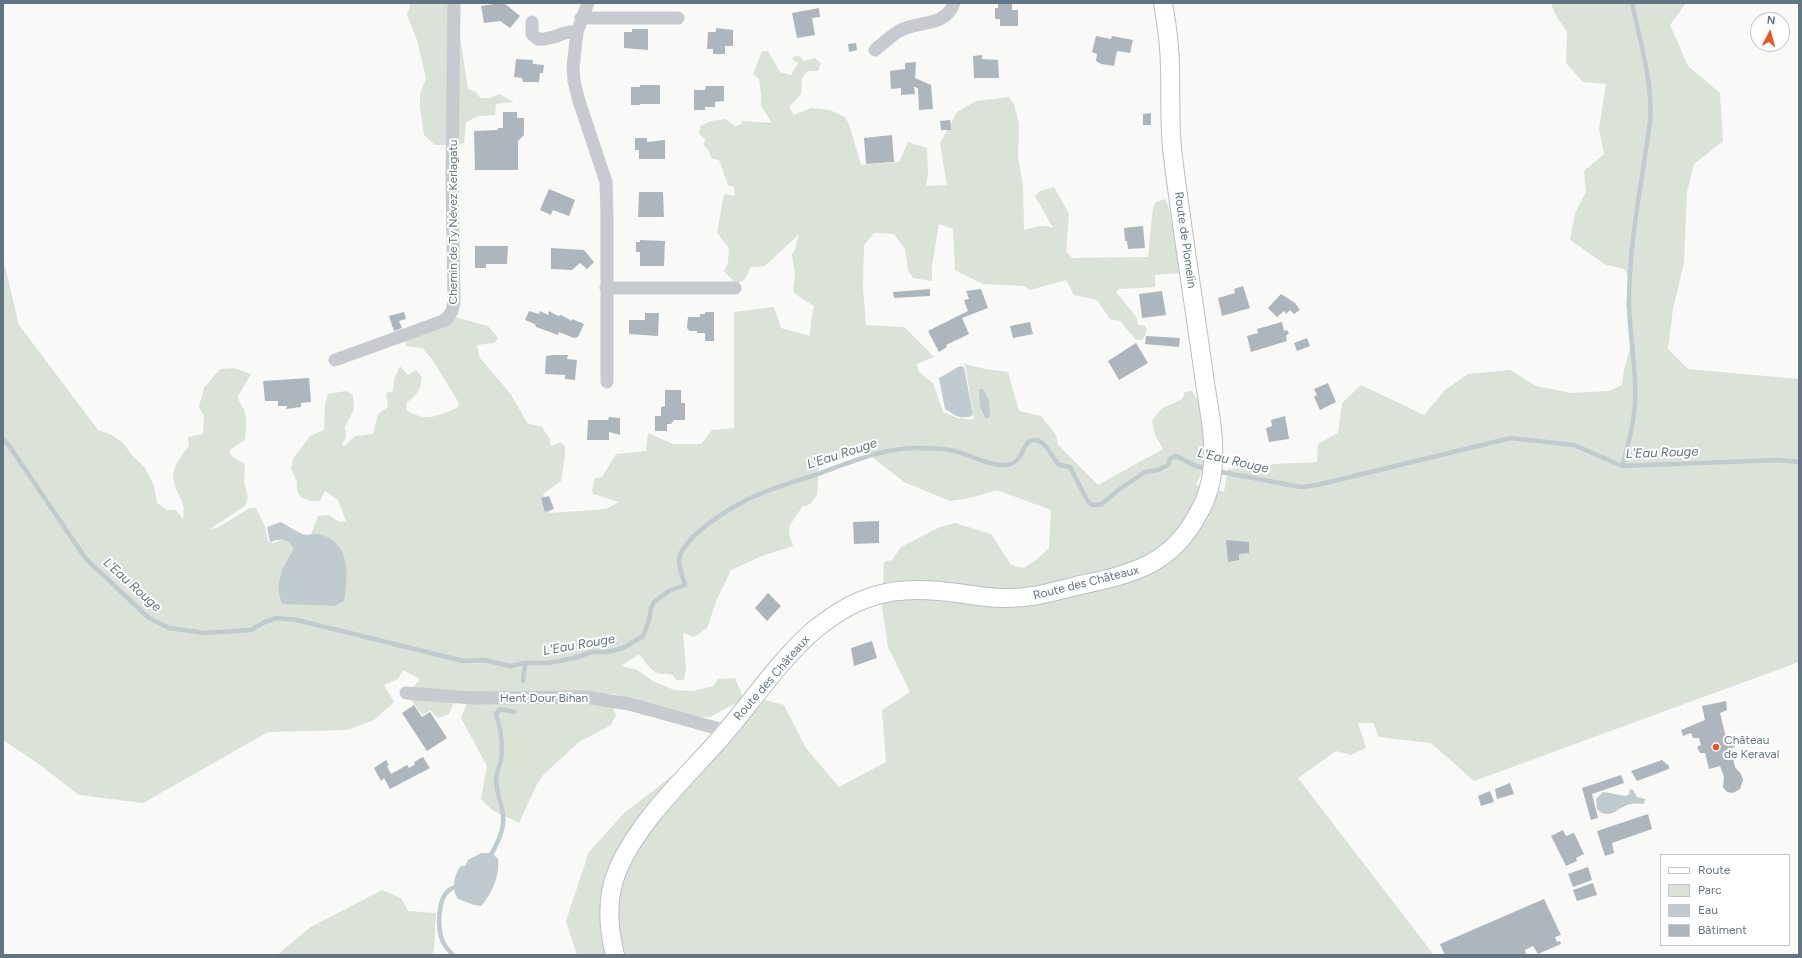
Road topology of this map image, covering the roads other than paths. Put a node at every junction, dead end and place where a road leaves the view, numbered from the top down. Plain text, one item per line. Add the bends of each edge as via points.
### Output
1 (454, 3) edge
2 (588, 3) edge
3 (954, 3) edge
4 (1163, 3) edge
5 (581, 18) junction
6 (678, 18) dead end
7 (532, 22) dead end
8 (577, 32) junction
9 (875, 50) dead end
10 (606, 288) junction
11 (735, 288) dead end
12 (335, 360) dead end
13 (607, 382) dead end
14 (1212, 472) joint
15 (406, 693) dead end
16 (727, 731) junction
17 (615, 955) edge

1 - 12 street, Chemin de Ty Névez Kerlagatu via 453,309 443,321
2 - 5 street
3 - 9 street via 947,14 938,21 903,30
4 - 14 street, Route de Plomelin via 1169,48 1172,154 1209,413 1213,450
5 - 6 street
5 - 8 street
7 - 8 street via 532,34 538,39
8 - 10 street via 573,57 574,81 606,182
10 - 11 street
10 - 13 street
14 - 16 street, Route des Châteaux via 1203,503 1188,531 1162,558 1137,571 1026,598 916,590 882,594 855,603 825,622 799,644
15 - 16 street, Hent Dour Bihan via 472,698 585,697 629,704
16 - 17 street, Route des Châteaux via 651,816 623,857 610,899 609,918

